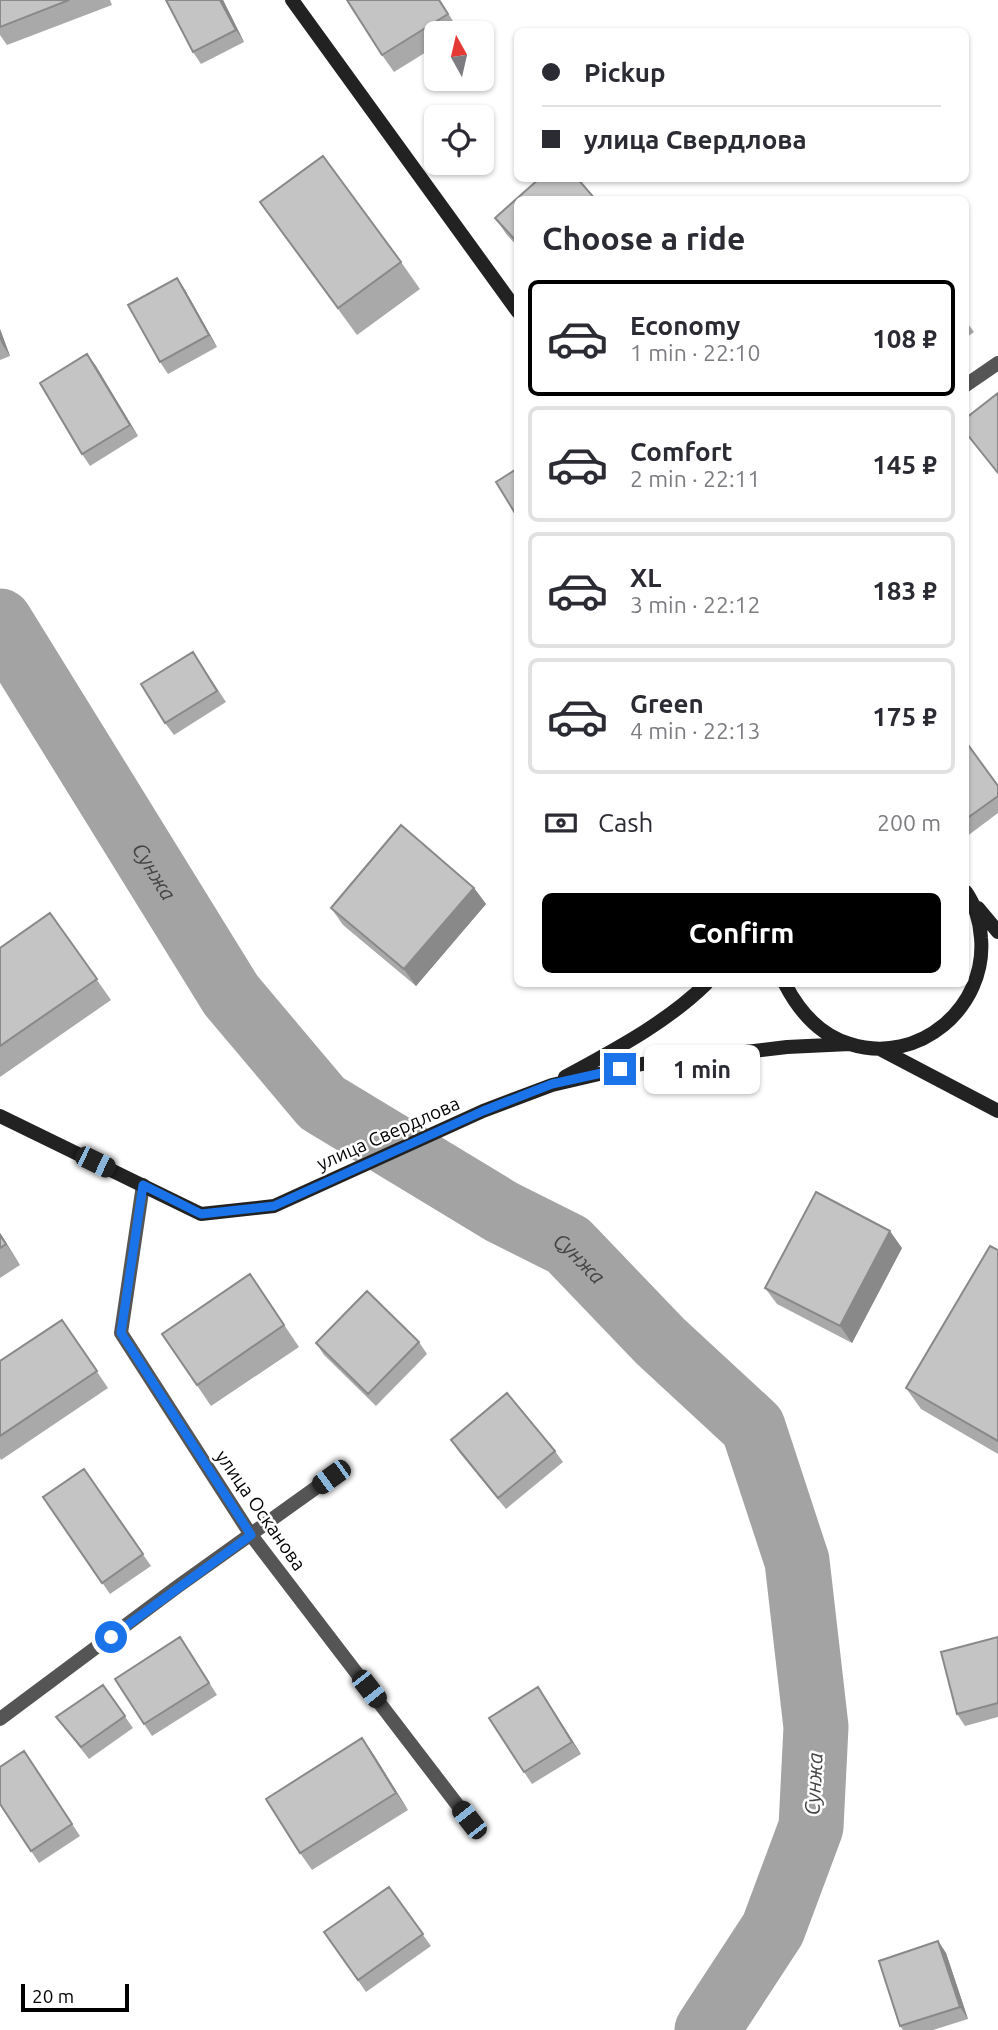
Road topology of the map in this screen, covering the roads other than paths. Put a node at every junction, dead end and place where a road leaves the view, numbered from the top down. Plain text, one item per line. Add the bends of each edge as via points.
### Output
1 (292, 0) edge
2 (514, 306) edge
3 (998, 363) edge
4 (969, 383) edge
5 (969, 896) edge
6 (969, 899) edge
7 (998, 932) edge
8 (703, 987) edge
9 (787, 987) edge
10 (850, 1044) junction
11 (880, 1049) junction
12 (552, 1084) junction
13 (998, 1110) edge
14 (0, 1116) edge
15 (143, 1185) junction
16 (331, 1477) dead end
17 (251, 1535) junction
18 (0, 1719) edge
19 (469, 1820) dead end

1 - 2 street
3 - 4 street
5 - 7 street
6 - 11 street via 980,924 982,955 975,984 960,1010 938,1031 911,1045
8 - 12 street via 631,1040
9 - 10 street via 800,1011 823,1031
10 - 11 street
10 - 12 street, улица Свердлова via 642,1064
11 - 13 street
12 - 15 street, улица Свердлова via 274,1206 201,1214
14 - 15 street
15 - 17 street, улица Осканова via 121,1333
16 - 17 street
17 - 18 street
17 - 19 street, улица Осканова

